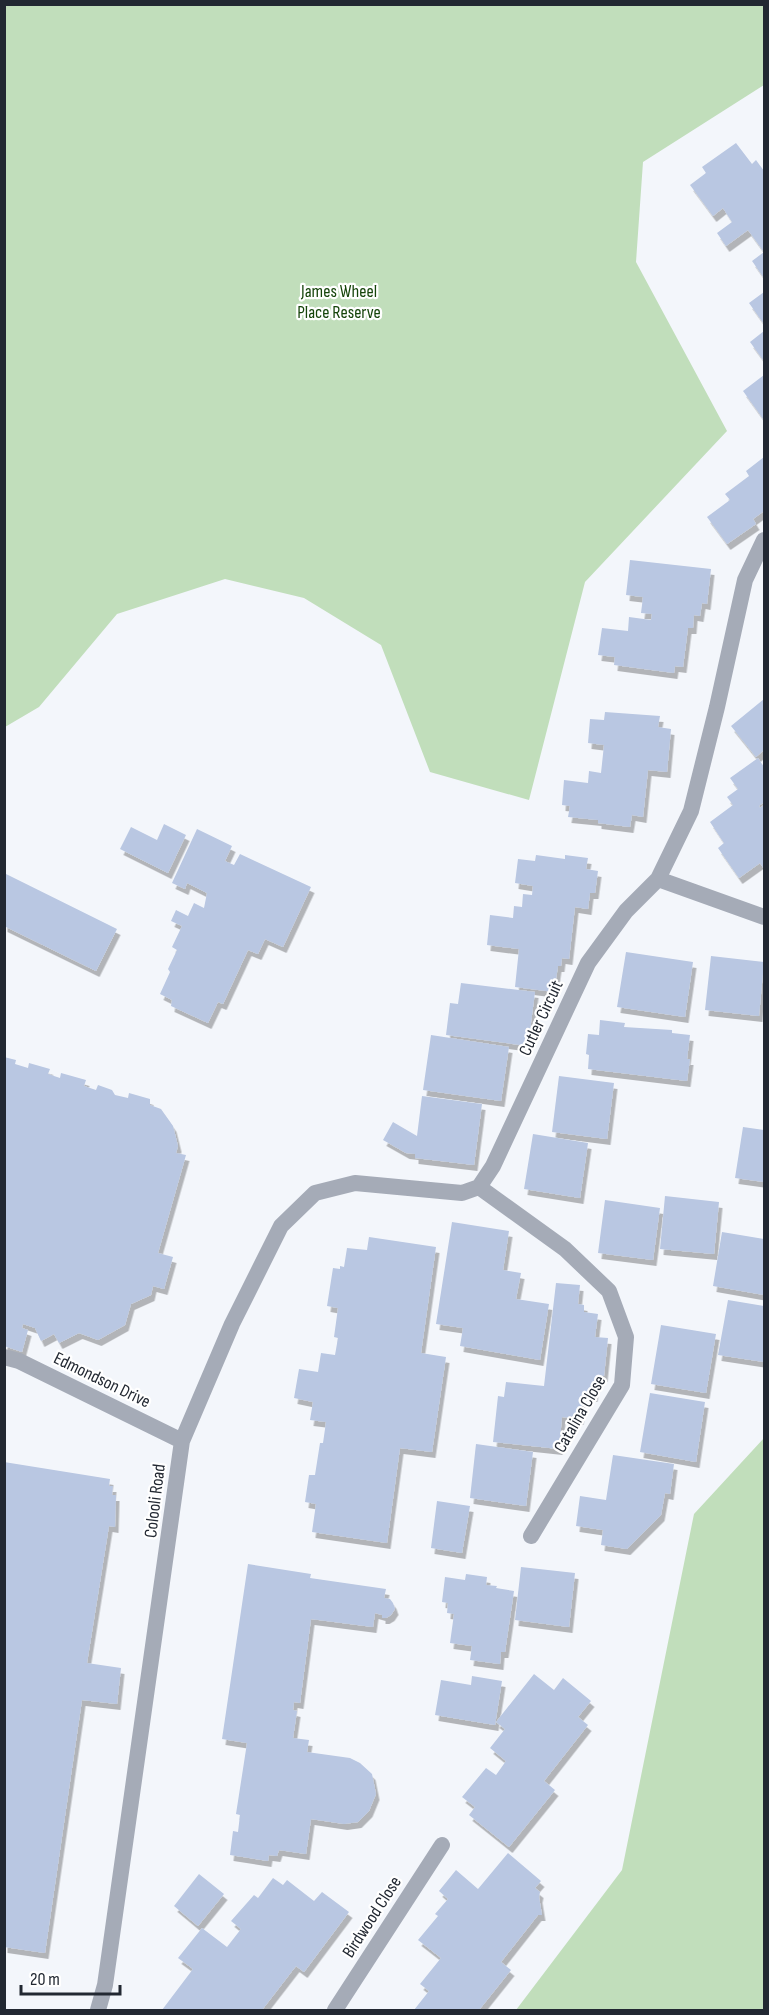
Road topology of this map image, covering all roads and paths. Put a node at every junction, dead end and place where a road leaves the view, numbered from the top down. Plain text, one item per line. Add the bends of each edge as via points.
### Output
1 (765, 540) edge
2 (658, 879) junction
3 (765, 917) edge
4 (479, 1188) junction
5 (4, 1357) edge
6 (182, 1441) junction
7 (531, 1536) dead end
8 (442, 1845) dead end
9 (98, 2010) edge
10 (335, 2010) edge

1 - 2 street, Cutler Circuit via 745,580 691,811
2 - 3 street
2 - 4 street, Cutler Circuit via 626,911 588,963 493,1166
4 - 6 street, Colooli Road via 445,1193 355,1183 315,1193 281,1226 232,1324
4 - 7 street, Catalina Close via 566,1249 609,1291 626,1338 622,1385
5 - 6 street, Edmondson Drive
6 - 9 street, Colooli Road via 105,1985
8 - 10 street, Birdwood Close

